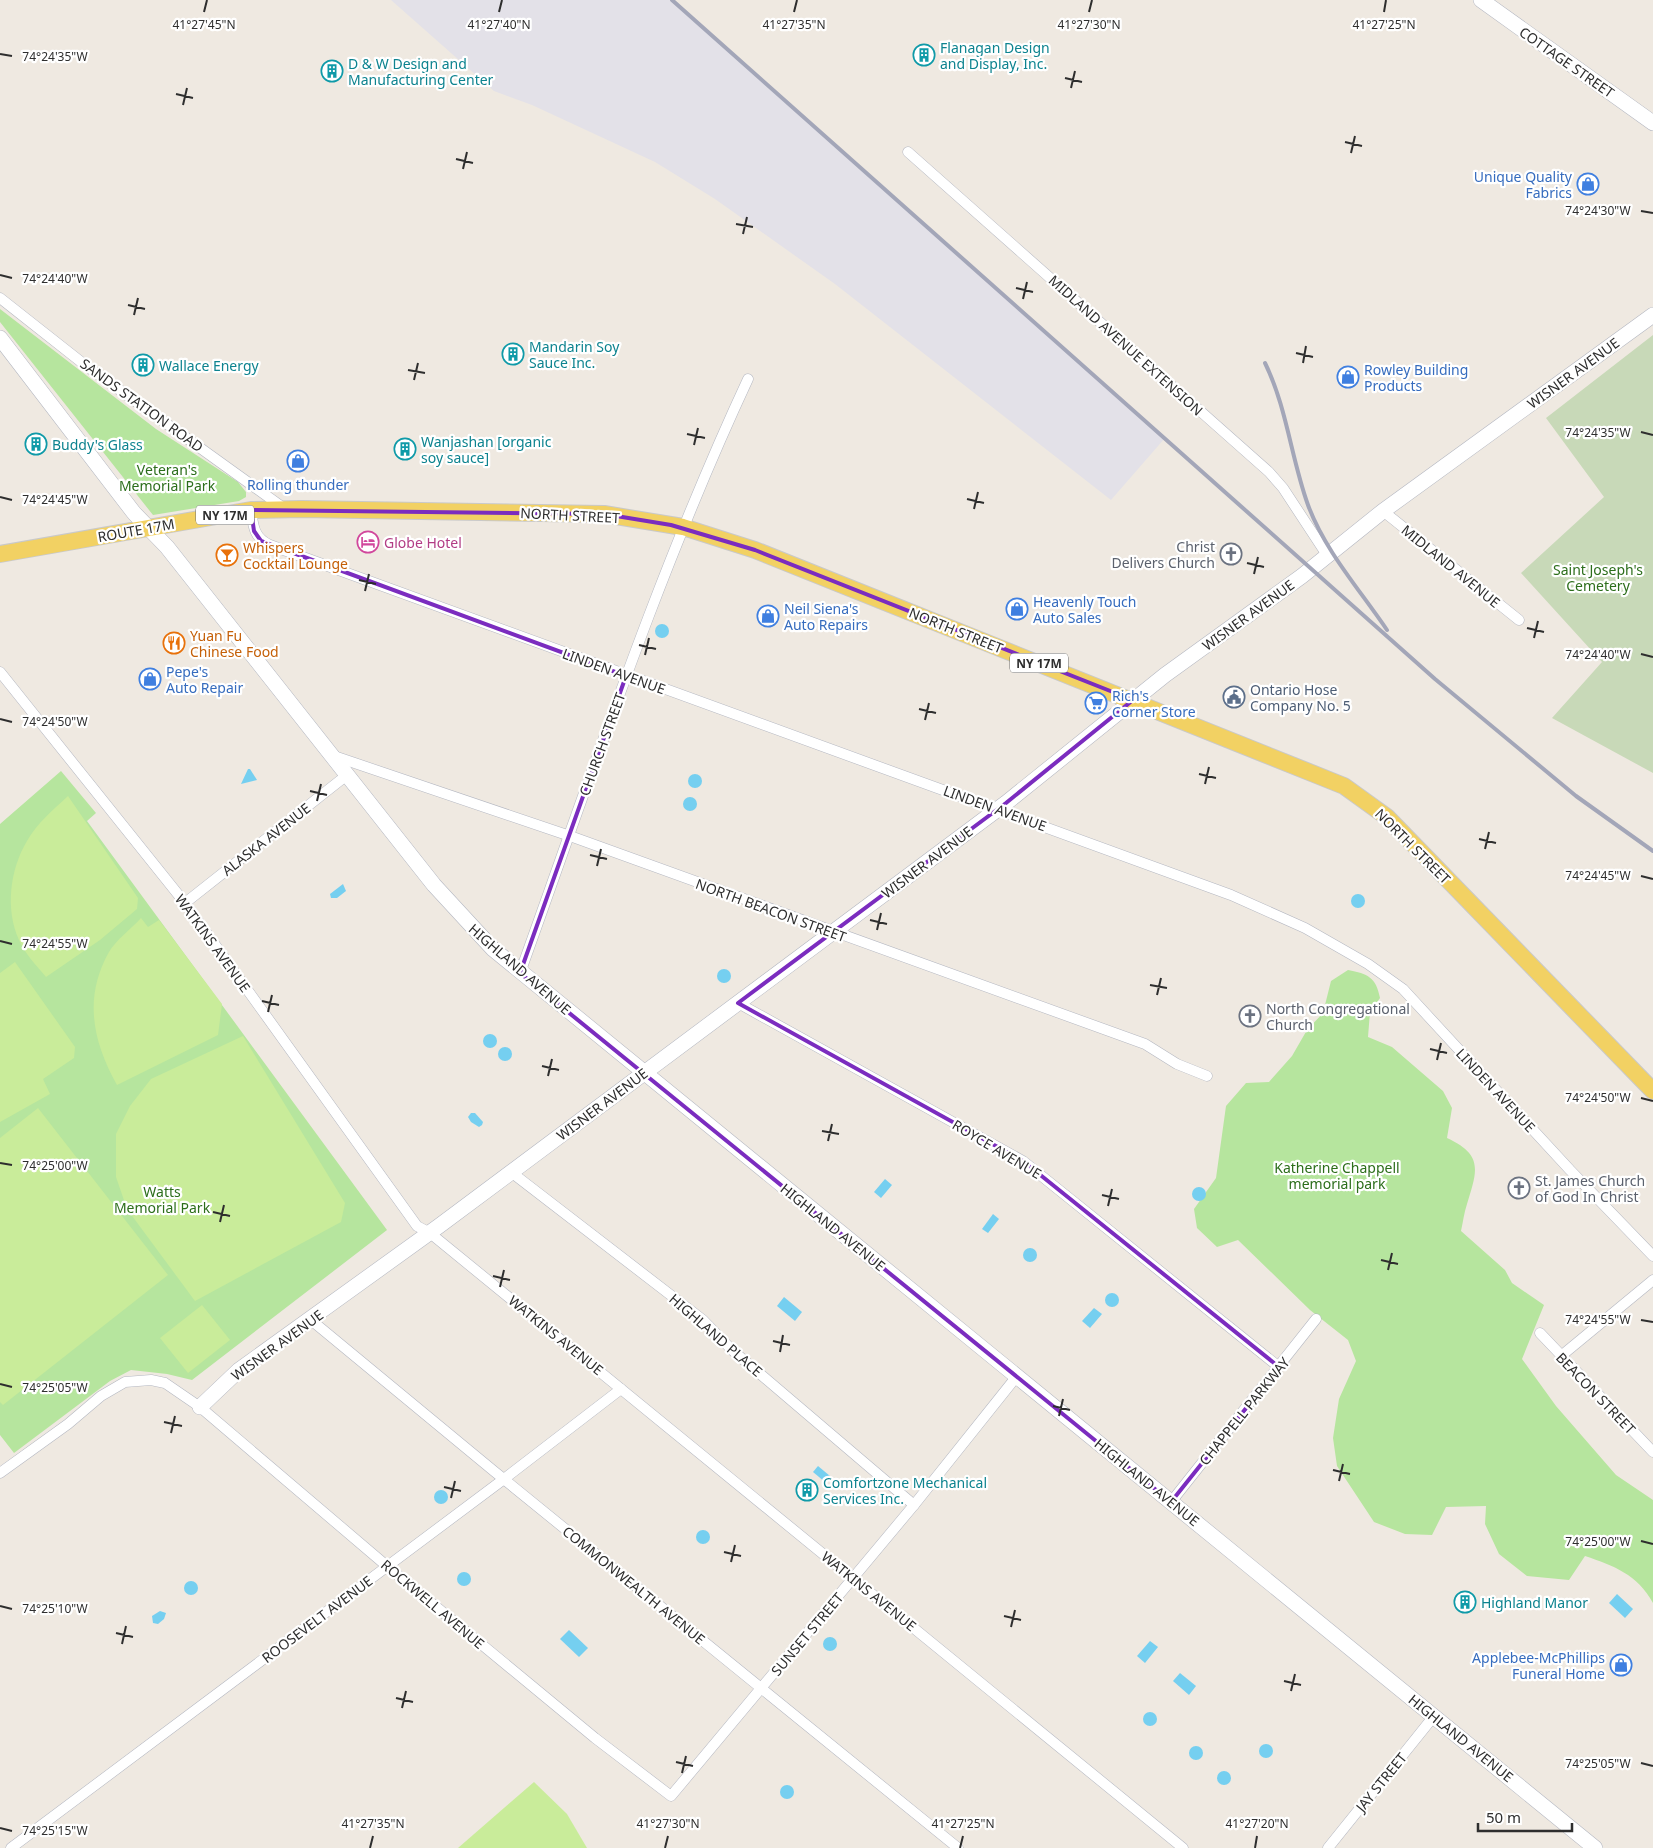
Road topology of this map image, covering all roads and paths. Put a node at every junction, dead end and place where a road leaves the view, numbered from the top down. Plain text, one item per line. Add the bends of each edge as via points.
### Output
1 (1481, 0) edge
2 (1653, 123) edge
3 (908, 152) dead end
4 (0, 298) edge
5 (1653, 315) edge
6 (0, 338) edge
7 (748, 379) dead end
8 (302, 509) joint
9 (251, 510) junction
10 (286, 510) junction
11 (1383, 511) junction
12 (149, 527) junction
13 (682, 527) junction
14 (0, 554) edge
15 (1327, 555) junction
16 (1519, 620) dead end
17 (0, 672) edge
18 (626, 676) junction
19 (1133, 700) junction
20 (331, 755) junction
21 (347, 775) junction
22 (997, 809) junction
23 (570, 836) junction
24 (185, 903) junction
25 (833, 932) junction
26 (520, 973) junction
27 (738, 1003) junction
28 (643, 1072) junction
29 (1207, 1076) dead end
30 (1653, 1091) edge
31 (512, 1172) junction
32 (430, 1233) junction
33 (1653, 1256) edge
34 (1653, 1280) edge
35 (1316, 1319) dead end
36 (311, 1320) junction
37 (1540, 1333) dead end
38 (1561, 1356) junction
39 (1279, 1367) junction
40 (1017, 1376) junction
41 (621, 1389) junction
42 (200, 1407) junction
43 (1653, 1452) edge
44 (0, 1473) edge
45 (504, 1479) junction
46 (1171, 1502) junction
47 (914, 1505) junction
48 (388, 1567) junction
49 (853, 1578) junction
50 (762, 1688) junction
51 (1434, 1716) junction
52 (671, 1796) joint
53 (11, 1848) edge
54 (958, 1848) edge
55 (1183, 1848) edge
56 (1328, 1848) edge
57 (1595, 1848) edge

1 - 2 street, COTTAGE STREET
3 - 15 street, MIDLAND AVENUE EXTENSION via 1269,472
4 - 10 street, SANDS STATION ROAD via 85,365
5 - 11 street, WISNER AVENUE
6 - 12 street, HIGHLAND AVENUE via 134,513
7 - 13 street, CHURCH STREET
8 - 10 main road, ROUTE 17M / NY 17M
8 - 13 main road, NORTH STREET / NY 17M via 604,514
9 - 10 main road, ROUTE 17M / NY 17M
9 - 12 main road, ROUTE 17M / NY 17M
9 - 18 street, LINDEN AVENUE via 254,531 261,541
11 - 15 street, WISNER AVENUE
11 - 16 street, MIDLAND AVENUE
12 - 14 main road, ROUTE 17M / NY 17M
12 - 20 street, HIGHLAND AVENUE
13 - 18 street, CHURCH STREET
13 - 19 main road, NORTH STREET / NY 17M via 755,550
15 - 19 street, WISNER AVENUE
17 - 24 street, WATKINS AVENUE
18 - 22 street, LINDEN AVENUE
18 - 23 street, CHURCH STREET
19 - 22 street, WISNER AVENUE
19 - 30 main road, NORTH STREET / NY 17M via 1344,786 1369,803 1387,817
20 - 21 street, HIGHLAND AVENUE
20 - 23 street, NORTH BEACON STREET
21 - 24 street, ALASKA AVENUE
21 - 26 street, HIGHLAND AVENUE via 467,923
22 - 25 street, WISNER AVENUE
22 - 33 street, LINDEN AVENUE via 1231,895 1305,928 1368,964 1403,989
23 - 25 street, NORTH BEACON STREET
23 - 26 street, CHURCH STREET
24 - 32 street, WATKINS AVENUE via 417,1226
25 - 27 street, WISNER AVENUE
25 - 29 street, NORTH BEACON STREET via 1144,1044 1177,1064
26 - 28 street, HIGHLAND AVENUE
27 - 28 street, WISNER AVENUE
27 - 39 street, ROYCE AVENUE via 1023,1161
28 - 31 street, WISNER AVENUE
28 - 40 street, HIGHLAND AVENUE
31 - 32 street, WISNER AVENUE
31 - 47 street, HIGHLAND PLACE via 703,1320 732,1350
32 - 36 street, WISNER AVENUE
32 - 41 street, WATKINS AVENUE
34 - 38 street
35 - 39 street, CHAPPELL PARKWAY
36 - 42 street, WISNER AVENUE via 240,1370
36 - 45 street, COMMONWEALTH AVENUE
37 - 38 street, BEACON STREET
38 - 43 street, BEACON STREET
39 - 46 street, CHAPPELL PARKWAY
40 - 46 street, HIGHLAND AVENUE
40 - 47 street, SUNSET STREET
41 - 45 street, ROOSEVELT AVENUE
41 - 49 street, WATKINS AVENUE
42 - 44 street, ROCKWELL AVENUE via 165,1383 151,1380 125,1382
42 - 48 street, ROCKWELL AVENUE
45 - 48 street, ROOSEVELT AVENUE
45 - 50 street, COMMONWEALTH AVENUE
46 - 51 street, HIGHLAND AVENUE
47 - 49 street, SUNSET STREET
48 - 52 street, ROCKWELL AVENUE via 594,1738
48 - 53 street, ROOSEVELT AVENUE
49 - 50 street, SUNSET STREET
49 - 55 street, WATKINS AVENUE
50 - 52 street, SUNSET STREET
50 - 54 street, COMMONWEALTH AVENUE
51 - 56 street, JAY STREET
51 - 57 street, HIGHLAND AVENUE

